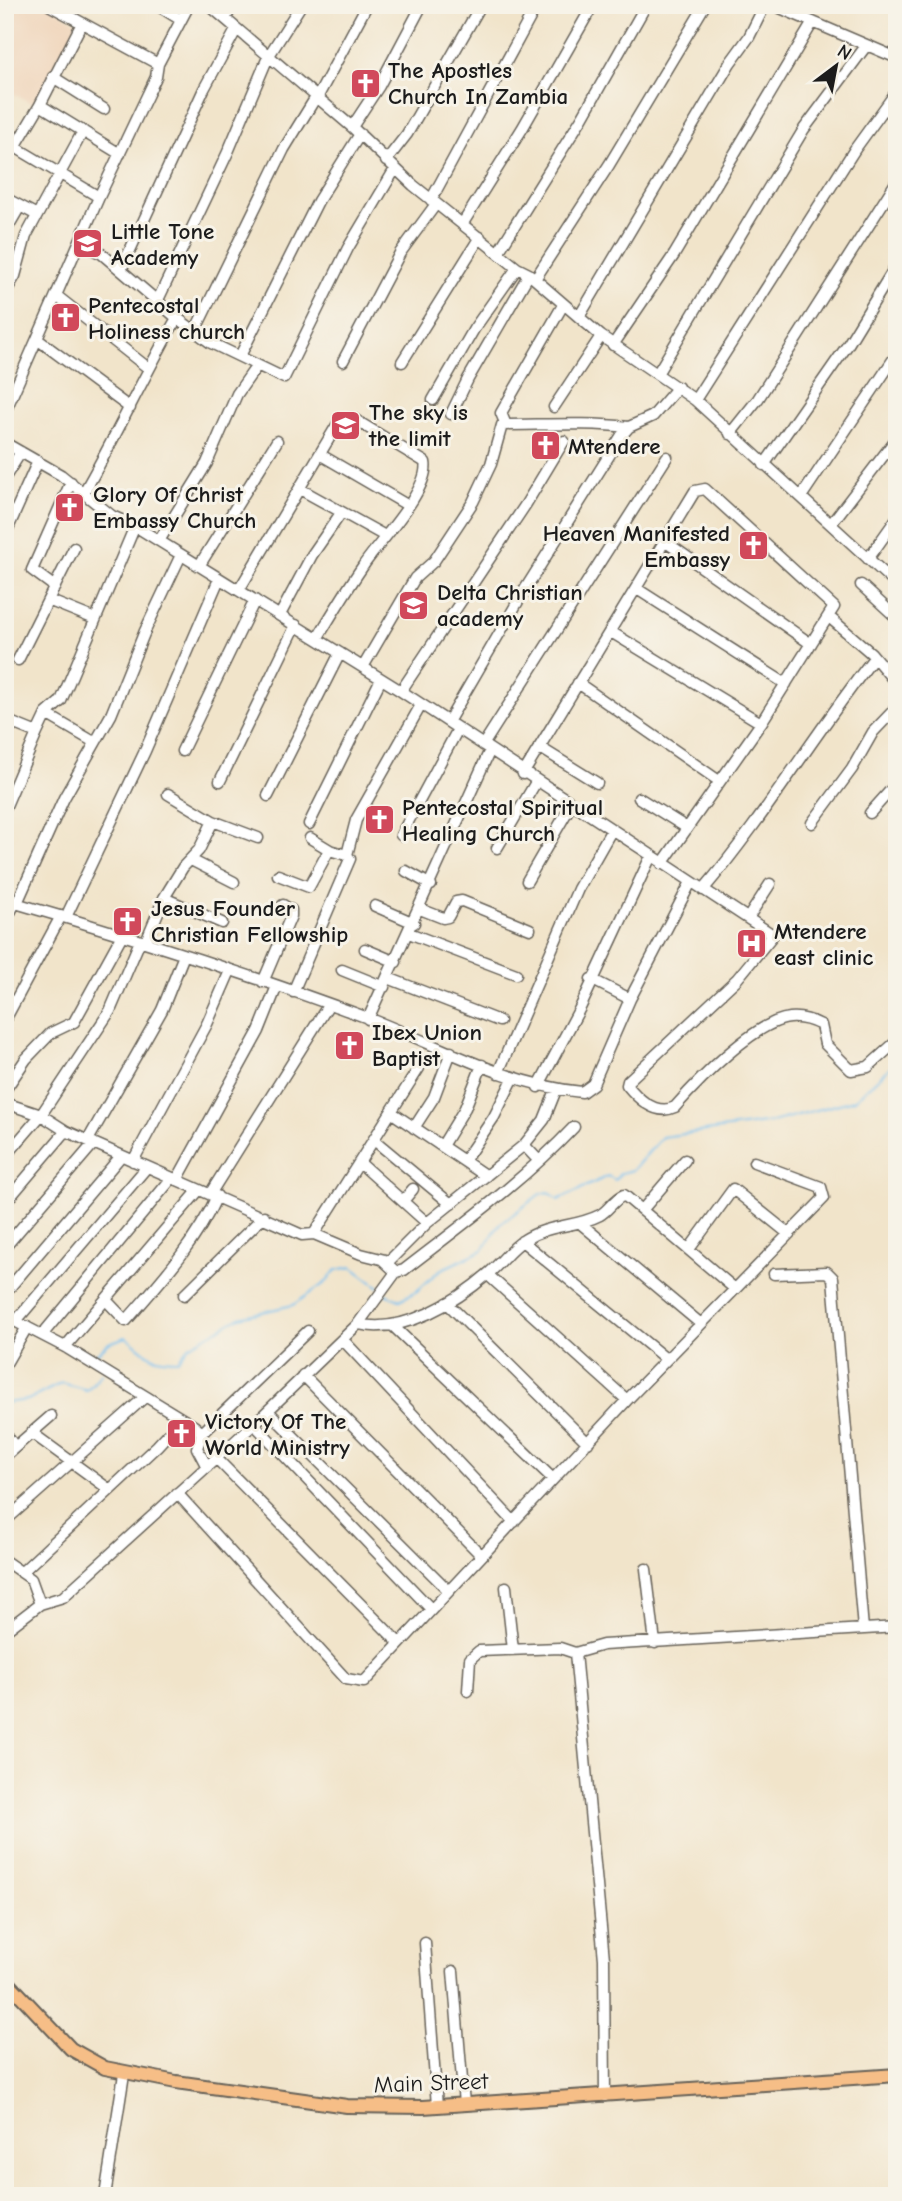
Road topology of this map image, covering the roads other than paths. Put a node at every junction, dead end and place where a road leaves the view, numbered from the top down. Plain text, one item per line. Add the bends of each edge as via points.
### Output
1 (8, 5) edge
2 (49, 5) edge
3 (157, 5) edge
4 (189, 5) edge
5 (209, 5) edge
6 (234, 5) edge
7 (301, 5) edge
8 (367, 5) edge
9 (422, 5) edge
10 (481, 5) edge
11 (537, 5) edge
12 (593, 5) edge
13 (646, 5) edge
14 (705, 5) edge
15 (765, 5) edge
16 (773, 5) edge
17 (5, 11) edge
18 (225, 18) junction
19 (181, 20) junction
20 (813, 22) junction
21 (82, 23) junction
22 (236, 30) junction
23 (866, 46) junction
24 (268, 57) junction
25 (897, 58) edge
26 (158, 64) junction
27 (53, 77) junction
28 (897, 91) edge
29 (316, 97) junction
30 (40, 105) junction
31 (104, 109) dead end
32 (83, 131) junction
33 (356, 131) junction
34 (10, 144) edge
35 (120, 154) junction
36 (386, 161) junction
37 (395, 169) junction
38 (60, 173) junction
39 (897, 181) edge
40 (99, 197) junction
41 (5, 198) edge
42 (434, 202) junction
43 (19, 208) junction
44 (37, 215) junction
45 (463, 223) junction
46 (5, 232) edge
47 (480, 237) junction
48 (79, 243) junction
49 (499, 251) junction
50 (897, 264) edge
51 (517, 268) junction
52 (121, 270) junction
53 (532, 277) junction
54 (5, 293) edge
55 (58, 298) junction
56 (157, 302) junction
57 (563, 305) junction
58 (579, 317) junction
59 (177, 318) junction
60 (195, 331) junction
61 (601, 336) junction
62 (37, 339) junction
63 (613, 345) junction
64 (897, 354) edge
65 (240, 356) junction
66 (343, 361) dead end
67 (402, 362) dead end
68 (256, 367) junction
69 (148, 368) junction
70 (657, 374) junction
71 (678, 387) junction
72 (433, 400) dead end
73 (695, 400) junction
74 (554, 407) dead end
75 (130, 408) junction
76 (5, 412) edge
77 (451, 414) dead end
78 (506, 425) junction
79 (629, 427) junction
80 (730, 434) junction
81 (897, 438) edge
82 (564, 440) dead end
83 (277, 441) dead end
84 (5, 443) edge
85 (21, 452) junction
86 (321, 455) junction
87 (667, 457) dead end
88 (38, 461) junction
89 (764, 465) junction
90 (5, 477) edge
91 (71, 482) junction
92 (300, 489) junction
93 (84, 492) junction
94 (801, 496) junction
95 (407, 505) junction
96 (341, 513) junction
97 (897, 518) edge
98 (831, 524) junction
99 (135, 526) junction
100 (5, 535) edge
101 (385, 536) junction
102 (663, 540) junction
103 (159, 541) junction
104 (74, 548) dead end
105 (181, 555) junction
106 (868, 559) junction
107 (199, 566) junction
108 (219, 579) junction
109 (861, 585) dead end
110 (897, 585) edge
111 (55, 587) junction
112 (637, 589) junction
113 (239, 590) junction
114 (48, 600) junction
115 (255, 600) junction
116 (280, 615) junction
117 (829, 617) junction
118 (897, 618) edge
119 (95, 619) junction
120 (296, 625) junction
121 (611, 632) junction
122 (317, 639) junction
123 (811, 643) junction
124 (340, 653) junction
125 (873, 659) junction
126 (18, 660) dead end
127 (363, 667) junction
128 (381, 679) junction
129 (578, 683) junction
130 (786, 684) junction
131 (897, 684) edge
132 (401, 691) junction
133 (421, 705) junction
134 (897, 707) edge
135 (47, 714) junction
136 (5, 720) edge
137 (448, 722) junction
138 (761, 723) junction
139 (458, 729) junction
140 (37, 733) junction
141 (94, 742) junction
142 (539, 747) junction
143 (486, 748) junction
144 (181, 751) dead end
145 (523, 774) junction
146 (719, 781) junction
147 (220, 782) dead end
148 (536, 782) junction
149 (597, 783) dead end
150 (897, 783) edge
151 (169, 793) dead end
152 (268, 796) dead end
153 (639, 798) dead end
154 (571, 805) junction
155 (5, 808) edge
156 (870, 813) dead end
157 (213, 821) junction
158 (812, 823) dead end
159 (309, 824) dead end
160 (687, 828) junction
161 (611, 831) junction
162 (401, 835) dead end
163 (258, 838) dead end
164 (310, 838) dead end
165 (497, 848) dead end
166 (330, 850) junction
167 (347, 855) junction
168 (651, 856) junction
169 (191, 860) junction
170 (662, 864) junction
171 (407, 871) dead end
172 (278, 875) dead end
173 (527, 881) dead end
174 (234, 882) dead end
175 (691, 882) junction
176 (770, 884) dead end
177 (431, 885) junction
178 (703, 890) junction
179 (164, 898) junction
180 (12, 902) edge
181 (283, 905) dead end
182 (375, 906) dead end
183 (420, 909) junction
184 (64, 917) junction
185 (748, 918) junction
186 (5, 922) edge
187 (222, 923) dead end
188 (412, 928) junction
189 (530, 929) dead end
190 (122, 935) junction
191 (143, 941) junction
192 (365, 949) dead end
193 (184, 955) junction
194 (396, 962) junction
195 (342, 970) dead end
196 (230, 971) junction
197 (516, 974) dead end
198 (591, 979) junction
199 (263, 982) junction
200 (386, 982) junction
201 (277, 986) junction
202 (293, 992) junction
203 (630, 999) junction
204 (329, 1004) junction
205 (369, 1019) junction
206 (5, 1020) edge
207 (499, 1021) dead end
208 (897, 1041) edge
209 (451, 1052) junction
210 (482, 1065) junction
211 (419, 1068) dead end
212 (498, 1073) junction
213 (513, 1079) junction
214 (538, 1087) junction
215 (5, 1090) edge
216 (556, 1090) junction
217 (10, 1105) edge
218 (391, 1112) junction
219 (41, 1115) junction
220 (5, 1116) edge
221 (574, 1127) dead end
222 (414, 1128) junction
223 (66, 1130) junction
224 (374, 1140) junction
225 (91, 1142) junction
226 (523, 1144) junction
227 (442, 1146) junction
228 (121, 1156) junction
229 (5, 1157) edge
230 (685, 1160) dead end
231 (133, 1161) junction
232 (464, 1161) junction
233 (539, 1161) junction
234 (754, 1161) dead end
235 (360, 1163) junction
236 (147, 1167) junction
237 (486, 1176) junction
238 (175, 1179) junction
239 (413, 1189) dead end
240 (199, 1190) junction
241 (214, 1195) junction
242 (403, 1201) junction
243 (5, 1203) edge
244 (451, 1204) junction
245 (643, 1209) junction
246 (264, 1216) junction
247 (427, 1223) junction
248 (580, 1223) junction
249 (314, 1234) junction
250 (789, 1234) junction
251 (522, 1241) junction
252 (5, 1247) edge
253 (690, 1248) junction
254 (383, 1260) junction
255 (396, 1272) junction
256 (774, 1274) dead end
257 (488, 1275) junction
258 (735, 1289) junction
259 (5, 1293) edge
260 (184, 1295) dead end
261 (106, 1300) junction
262 (447, 1303) junction
263 (5, 1316) edge
264 (16, 1321) junction
265 (358, 1324) junction
266 (701, 1324) junction
267 (393, 1326) junction
268 (27, 1327) junction
269 (308, 1331) dead end
270 (42, 1335) junction
271 (343, 1340) junction
272 (65, 1347) junction
273 (666, 1359) junction
274 (5, 1365) edge
275 (303, 1375) junction
276 (145, 1397) junction
277 (627, 1400) junction
278 (268, 1411) junction
279 (51, 1416) dead end
280 (182, 1419) junction
281 (254, 1424) junction
282 (5, 1433) edge
283 (32, 1433) junction
284 (202, 1433) junction
285 (588, 1443) junction
286 (15, 1447) junction
287 (5, 1456) edge
288 (216, 1458) junction
289 (70, 1460) junction
290 (207, 1467) junction
291 (553, 1479) junction
292 (110, 1490) junction
293 (177, 1493) junction
294 (5, 1521) edge
295 (514, 1522) junction
296 (481, 1555) junction
297 (5, 1561) edge
298 (646, 1569) dead end
299 (22, 1572) junction
300 (506, 1587) dead end
301 (448, 1590) junction
302 (40, 1604) junction
303 (430, 1608) junction
304 (897, 1627) edge
305 (863, 1629) junction
306 (5, 1631) edge
307 (398, 1642) junction
308 (655, 1643) junction
309 (513, 1650) junction
310 (575, 1653) junction
311 (468, 1691) dead end
312 (425, 1942) dead end
313 (453, 1971) dead end
314 (5, 1979) edge
315 (124, 2074) junction
316 (897, 2075) edge
317 (605, 2096) junction
318 (464, 2104) junction
319 (437, 2106) junction
320 (105, 2196) edge

1 - 17 street
2 - 21 street
3 - 19 street
4 - 19 street
5 - 18 street
6 - 18 street
7 - 24 street
8 - 29 street
9 - 33 street
10 - 36 street via 407,134
11 - 42 street
12 - 45 street
13 - 49 street
14 - 53 street via 602,177
15 - 58 street
16 - 20 street
18 - 22 street
19 - 26 street
20 - 23 street
20 - 63 street via 674,255
21 - 26 street
21 - 27 street
22 - 24 street
22 - 52 street
23 - 25 street
23 - 70 street via 804,129
24 - 29 street
24 - 56 street
26 - 35 street
27 - 30 street
27 - 31 street
28 - 73 street
29 - 33 street
29 - 60 street via 284,149
30 - 32 street
30 - 34 street
32 - 35 street
32 - 38 street
33 - 36 street
33 - 65 street
34 - 38 street
35 - 40 street
36 - 37 street
37 - 42 street
37 - 68 street via 348,248 287,375 280,379
38 - 40 street
38 - 44 street
39 - 80 street via 758,399
40 - 48 street
41 - 43 street
42 - 45 street
42 - 66 street via 400,253
43 - 44 street
43 - 46 street
44 - 54 street
45 - 47 street
47 - 49 street
47 - 67 street
48 - 52 street
48 - 55 street
49 - 51 street
50 - 89 street via 847,346
51 - 53 street
51 - 72 street via 474,329
52 - 56 street
53 - 57 street
53 - 77 street
55 - 62 street
55 - 69 street
56 - 59 street
57 - 58 street
57 - 78 street via 501,413
58 - 61 street
59 - 60 street
59 - 69 street
60 - 65 street
61 - 63 street
61 - 74 street
62 - 75 street
62 - 76 street
63 - 70 street
64 - 94 street
65 - 68 street
68 - 103 street via 237,394 207,463
69 - 75 street
70 - 71 street
71 - 73 street
71 - 79 street via 653,416
73 - 80 street
75 - 93 street
78 - 79 street
78 - 127 street via 502,425 473,502 434,561 415,578
79 - 137 street via 529,583
80 - 89 street
81 - 98 street
82 - 132 street
83 - 107 street
84 - 85 street
85 - 88 street
85 - 90 street
86 - 92 street
86 - 95 street
86 - 95 street via 340,421 352,418 425,462 426,471
87 - 143 street
88 - 91 street
88 - 100 street
89 - 94 street
91 - 93 street
91 - 111 street via 32,570
92 - 96 street
92 - 113 street
93 - 99 street via 112,516
94 - 98 street
95 - 101 street
96 - 101 street
96 - 116 street
97 - 106 street
98 - 106 street
99 - 103 street
99 - 119 street
101 - 122 street
102 - 112 street
102 - 117 street via 695,491 705,489 832,603
102 - 123 street
103 - 105 street
104 - 111 street
105 - 107 street
105 - 141 street via 111,715
106 - 110 street
107 - 108 street
108 - 113 street
108 - 184 street via 145,751
109 - 118 street
111 - 114 street
112 - 121 street
112 - 130 street
113 - 115 street
114 - 119 street
114 - 126 street
115 - 116 street
115 - 144 street
116 - 120 street
117 - 123 street
117 - 125 street
119 - 135 street via 61,701
120 - 122 street
120 - 147 street
121 - 129 street
121 - 138 street
122 - 124 street
123 - 130 street
124 - 127 street
124 - 152 street
125 - 131 street
125 - 178 street
127 - 128 street
128 - 132 street
128 - 159 street
129 - 142 street
129 - 146 street
130 - 138 street
132 - 133 street
133 - 137 street
133 - 167 street via 356,820
134 - 158 street via 873,733
135 - 140 street
135 - 141 street
136 - 140 street
137 - 139 street
138 - 146 street
139 - 143 street
139 - 162 street
140 - 155 street
141 - 180 street
142 - 145 street
142 - 149 street
143 - 145 street
143 - 177 street
145 - 148 street
146 - 160 street
148 - 154 street
148 - 165 street
150 - 156 street
151 - 157 street
153 - 160 street
154 - 161 street
154 - 173 street
157 - 163 street
157 - 169 street
160 - 170 street
161 - 168 street
161 - 212 street via 578,889
164 - 166 street
166 - 167 street
166 - 172 street via 312,886
167 - 202 street via 348,865
168 - 170 street
168 - 198 street
169 - 174 street
169 - 179 street
170 - 175 street
171 - 177 street
175 - 178 street
175 - 203 street
176 - 185 street
177 - 183 street
178 - 185 street
179 - 187 street
179 - 191 street
180 - 184 street
180 - 186 street
181 - 199 street via 291,910 291,916
182 - 188 street
183 - 188 street
183 - 189 street via 443,918 462,901
184 - 190 street
184 - 206 street
185 - 208 street via 773,935 772,939 737,979 628,1081 632,1091 652,1108 666,1111 675,1107 723,1057 785,1019 808,1019 821,1025 825,1044 851,1070 868,1067
188 - 194 street
188 - 197 street
190 - 191 street
190 - 215 street via 74,1022 51,1033
191 - 193 street
191 - 219 street via 110,1011
192 - 194 street
193 - 196 street
193 - 225 street via 162,1010
194 - 200 street
195 - 200 street
196 - 199 street
196 - 231 street via 207,1024
198 - 203 street
198 - 214 street
199 - 201 street
200 - 205 street
200 - 207 street
201 - 202 street
201 - 238 street via 253,1043
202 - 204 street
203 - 216 street via 593,1084 582,1092
204 - 205 street
204 - 241 street
205 - 209 street
209 - 210 street
209 - 222 street via 434,1097
210 - 212 street
210 - 227 street via 465,1108
211 - 218 street
212 - 213 street
213 - 214 street
213 - 232 street
214 - 216 street
216 - 226 street via 544,1120
217 - 219 street
217 - 220 street
218 - 222 street
218 - 224 street
219 - 223 street
219 - 229 street
221 - 233 street
222 - 227 street
223 - 225 street
223 - 243 street
224 - 235 street
224 - 244 street
225 - 228 street
225 - 252 street
226 - 233 street
226 - 237 street
227 - 232 street
228 - 231 street
228 - 259 street
230 - 245 street
231 - 236 street
232 - 237 street
233 - 255 street via 456,1232
234 - 250 street via 824,1191 824,1198
235 - 242 street
235 - 249 street
236 - 238 street
236 - 264 street
237 - 244 street
238 - 240 street
238 - 270 street
239 - 242 street
240 - 241 street
240 - 261 street
241 - 246 street
241 - 261 street via 206,1221 126,1321
242 - 247 street
244 - 247 street
245 - 248 street via 624,1195 603,1214
245 - 253 street
246 - 249 street via 306,1236
246 - 260 street
247 - 254 street via 393,1259
248 - 251 street via 544,1229
248 - 266 street
249 - 254 street
250 - 253 street via 733,1189
250 - 258 street
251 - 257 street
251 - 273 street
253 - 258 street
254 - 255 street
255 - 265 street
256 - 305 street via 827,1272 833,1278
257 - 262 street
257 - 277 street
258 - 266 street
261 - 272 street
262 - 267 street
262 - 285 street
263 - 264 street
264 - 268 street
265 - 267 street
265 - 271 street
266 - 273 street
267 - 291 street
268 - 270 street
268 - 274 street
269 - 284 street
270 - 272 street
271 - 275 street
271 - 295 street
272 - 276 street
273 - 277 street
275 - 278 street
275 - 296 street
276 - 280 street
276 - 289 street
277 - 285 street
278 - 281 street
278 - 301 street
279 - 283 street
280 - 284 street
280 - 292 street
281 - 288 street
281 - 303 street
282 - 286 street
283 - 286 street
283 - 289 street
284 - 290 street via 197,1448
285 - 291 street
286 - 287 street
288 - 290 street
288 - 307 street
289 - 292 street
289 - 294 street
290 - 293 street
291 - 295 street
292 - 299 street
293 - 302 street via 63,1597
293 - 307 street via 346,1679 364,1682
295 - 296 street
296 - 301 street
297 - 299 street
298 - 308 street
299 - 302 street via 35,1585
300 - 309 street
301 - 303 street
302 - 306 street
303 - 307 street
304 - 305 street
305 - 308 street
308 - 310 street via 603,1645
309 - 310 street via 560,1648
309 - 311 street via 473,1653
310 - 317 street via 604,1959
312 - 319 street
313 - 318 street
314 - 315 main road, Main Street via 71,2049
315 - 319 main road, Main Street via 347,2106
315 - 320 street
316 - 317 main road, Main Street
317 - 318 main road, Main Street
318 - 319 main road, Main Street

